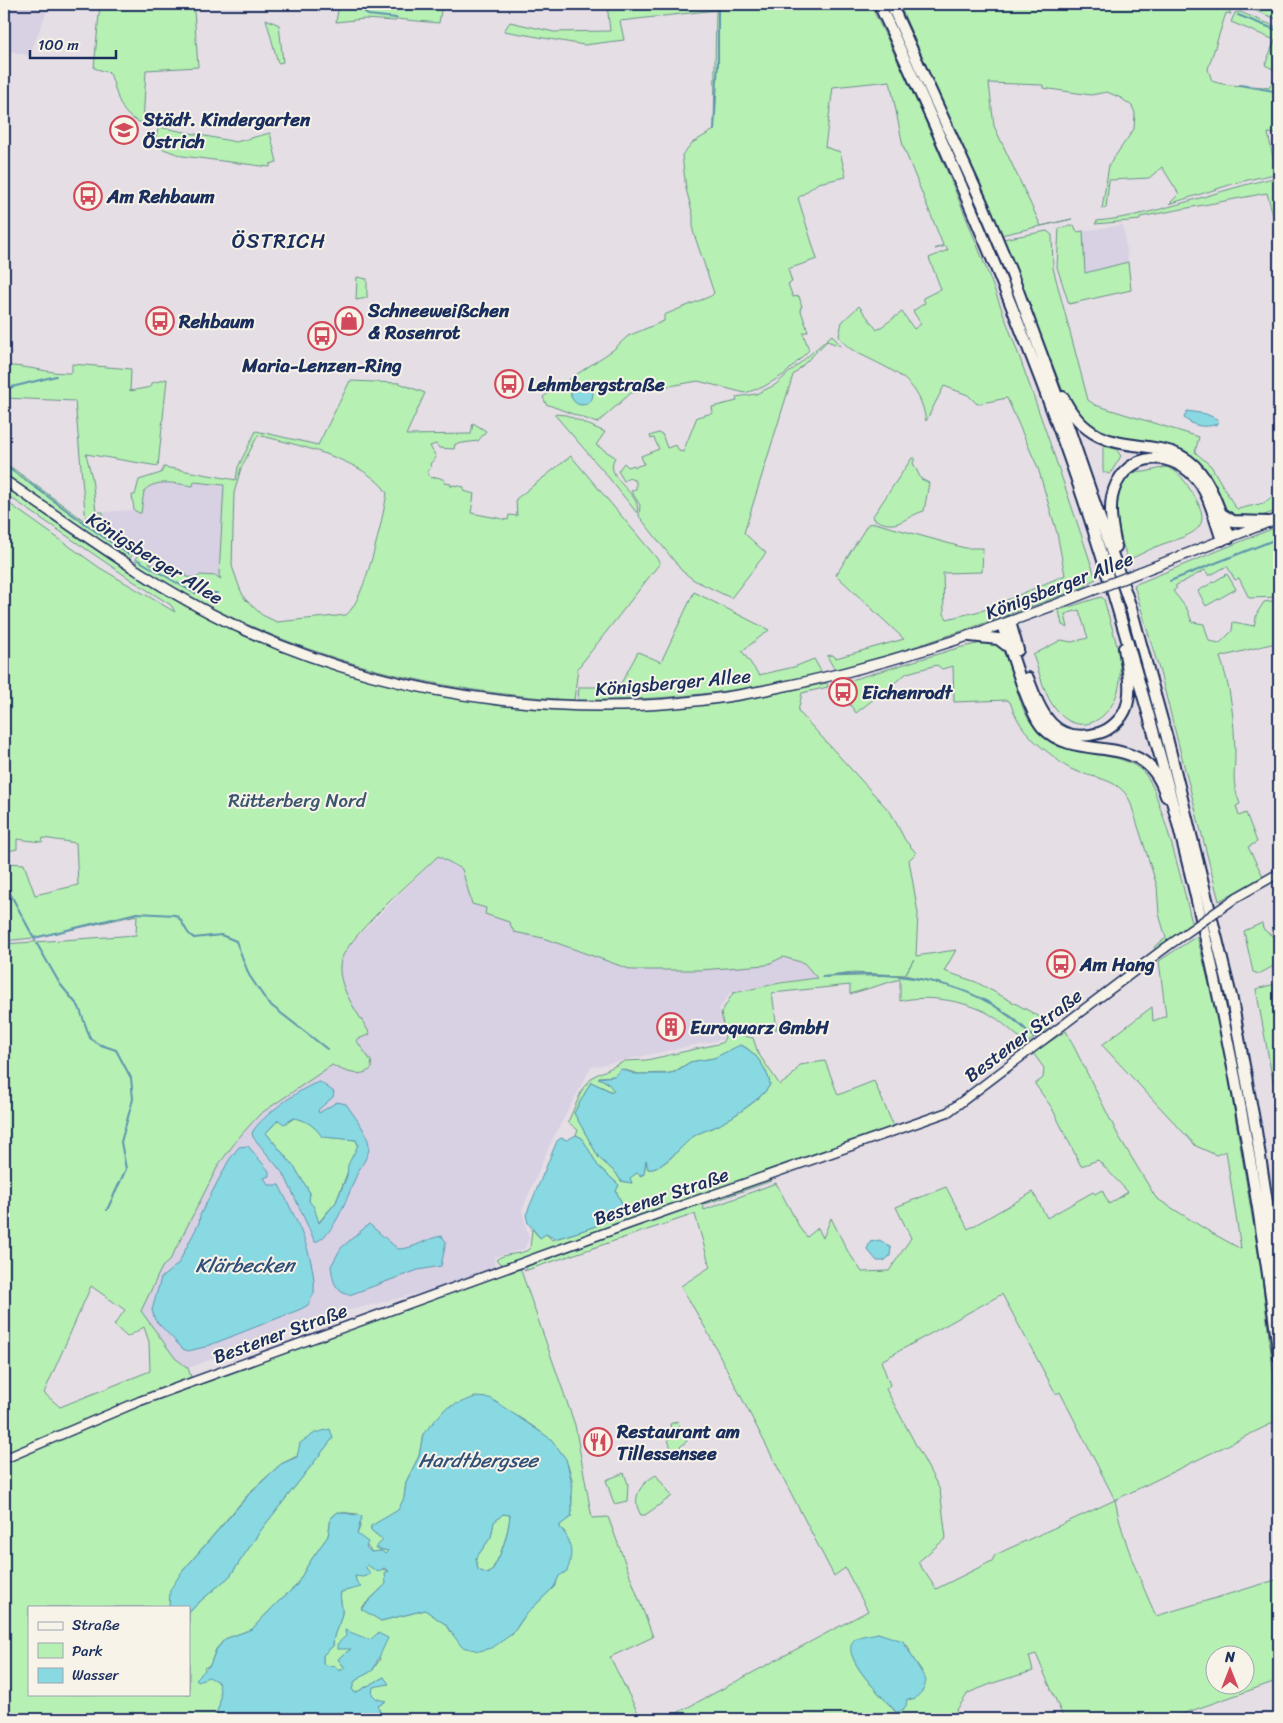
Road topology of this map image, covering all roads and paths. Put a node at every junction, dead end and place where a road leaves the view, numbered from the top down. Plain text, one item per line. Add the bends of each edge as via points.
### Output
1 (879, 4) edge
2 (891, 4) edge
3 (1029, 320) junction
4 (4, 480) edge
5 (1220, 513) junction
6 (1279, 518) edge
7 (1268, 522) junction
8 (1226, 539) junction
9 (1113, 594) junction
10 (1131, 608) junction
11 (1006, 623) junction
12 (970, 636) junction
13 (1010, 648) junction
14 (1189, 862) junction
15 (1279, 873) edge
16 (1279, 1279) edge
17 (1279, 1357) edge
18 (4, 1459) edge

1 - 9 highway via 945,146 1020,328 1065,445
2 - 3 highway via 983,205
3 - 5 highway via 1064,399 1078,421 1103,439 1169,452 1186,460 1199,471
3 - 10 highway
4 - 12 main road, Königsberger Allee via 177,596 247,631 329,662 430,690 581,706 667,703 759,692 864,668
5 - 7 highway via 1233,522
5 - 8 highway
6 - 7 main road, Königsberger Allee
7 - 8 main road, Königsberger Allee
8 - 10 highway via 1201,486 1183,465 1167,458 1151,458 1126,470 1117,481 1113,494 1111,523
8 - 11 main road, Königsberger Allee, bridge
9 - 11 highway via 1111,604 1124,646 1129,697 1120,718 1102,732 1076,737 1063,733 1046,718
9 - 14 highway via 1159,747
10 - 16 highway via 1232,1000
11 - 12 main road, Königsberger Allee
11 - 13 highway
12 - 13 highway via 998,639
13 - 14 highway via 1030,705 1040,726 1048,734 1078,745 1134,756 1145,761 1155,772 1164,789 1182,852
14 - 17 highway via 1218,984 1245,1130
15 - 18 street, Bestener Straße, bridge via 1236,897 1165,948 948,1112 140,1401

